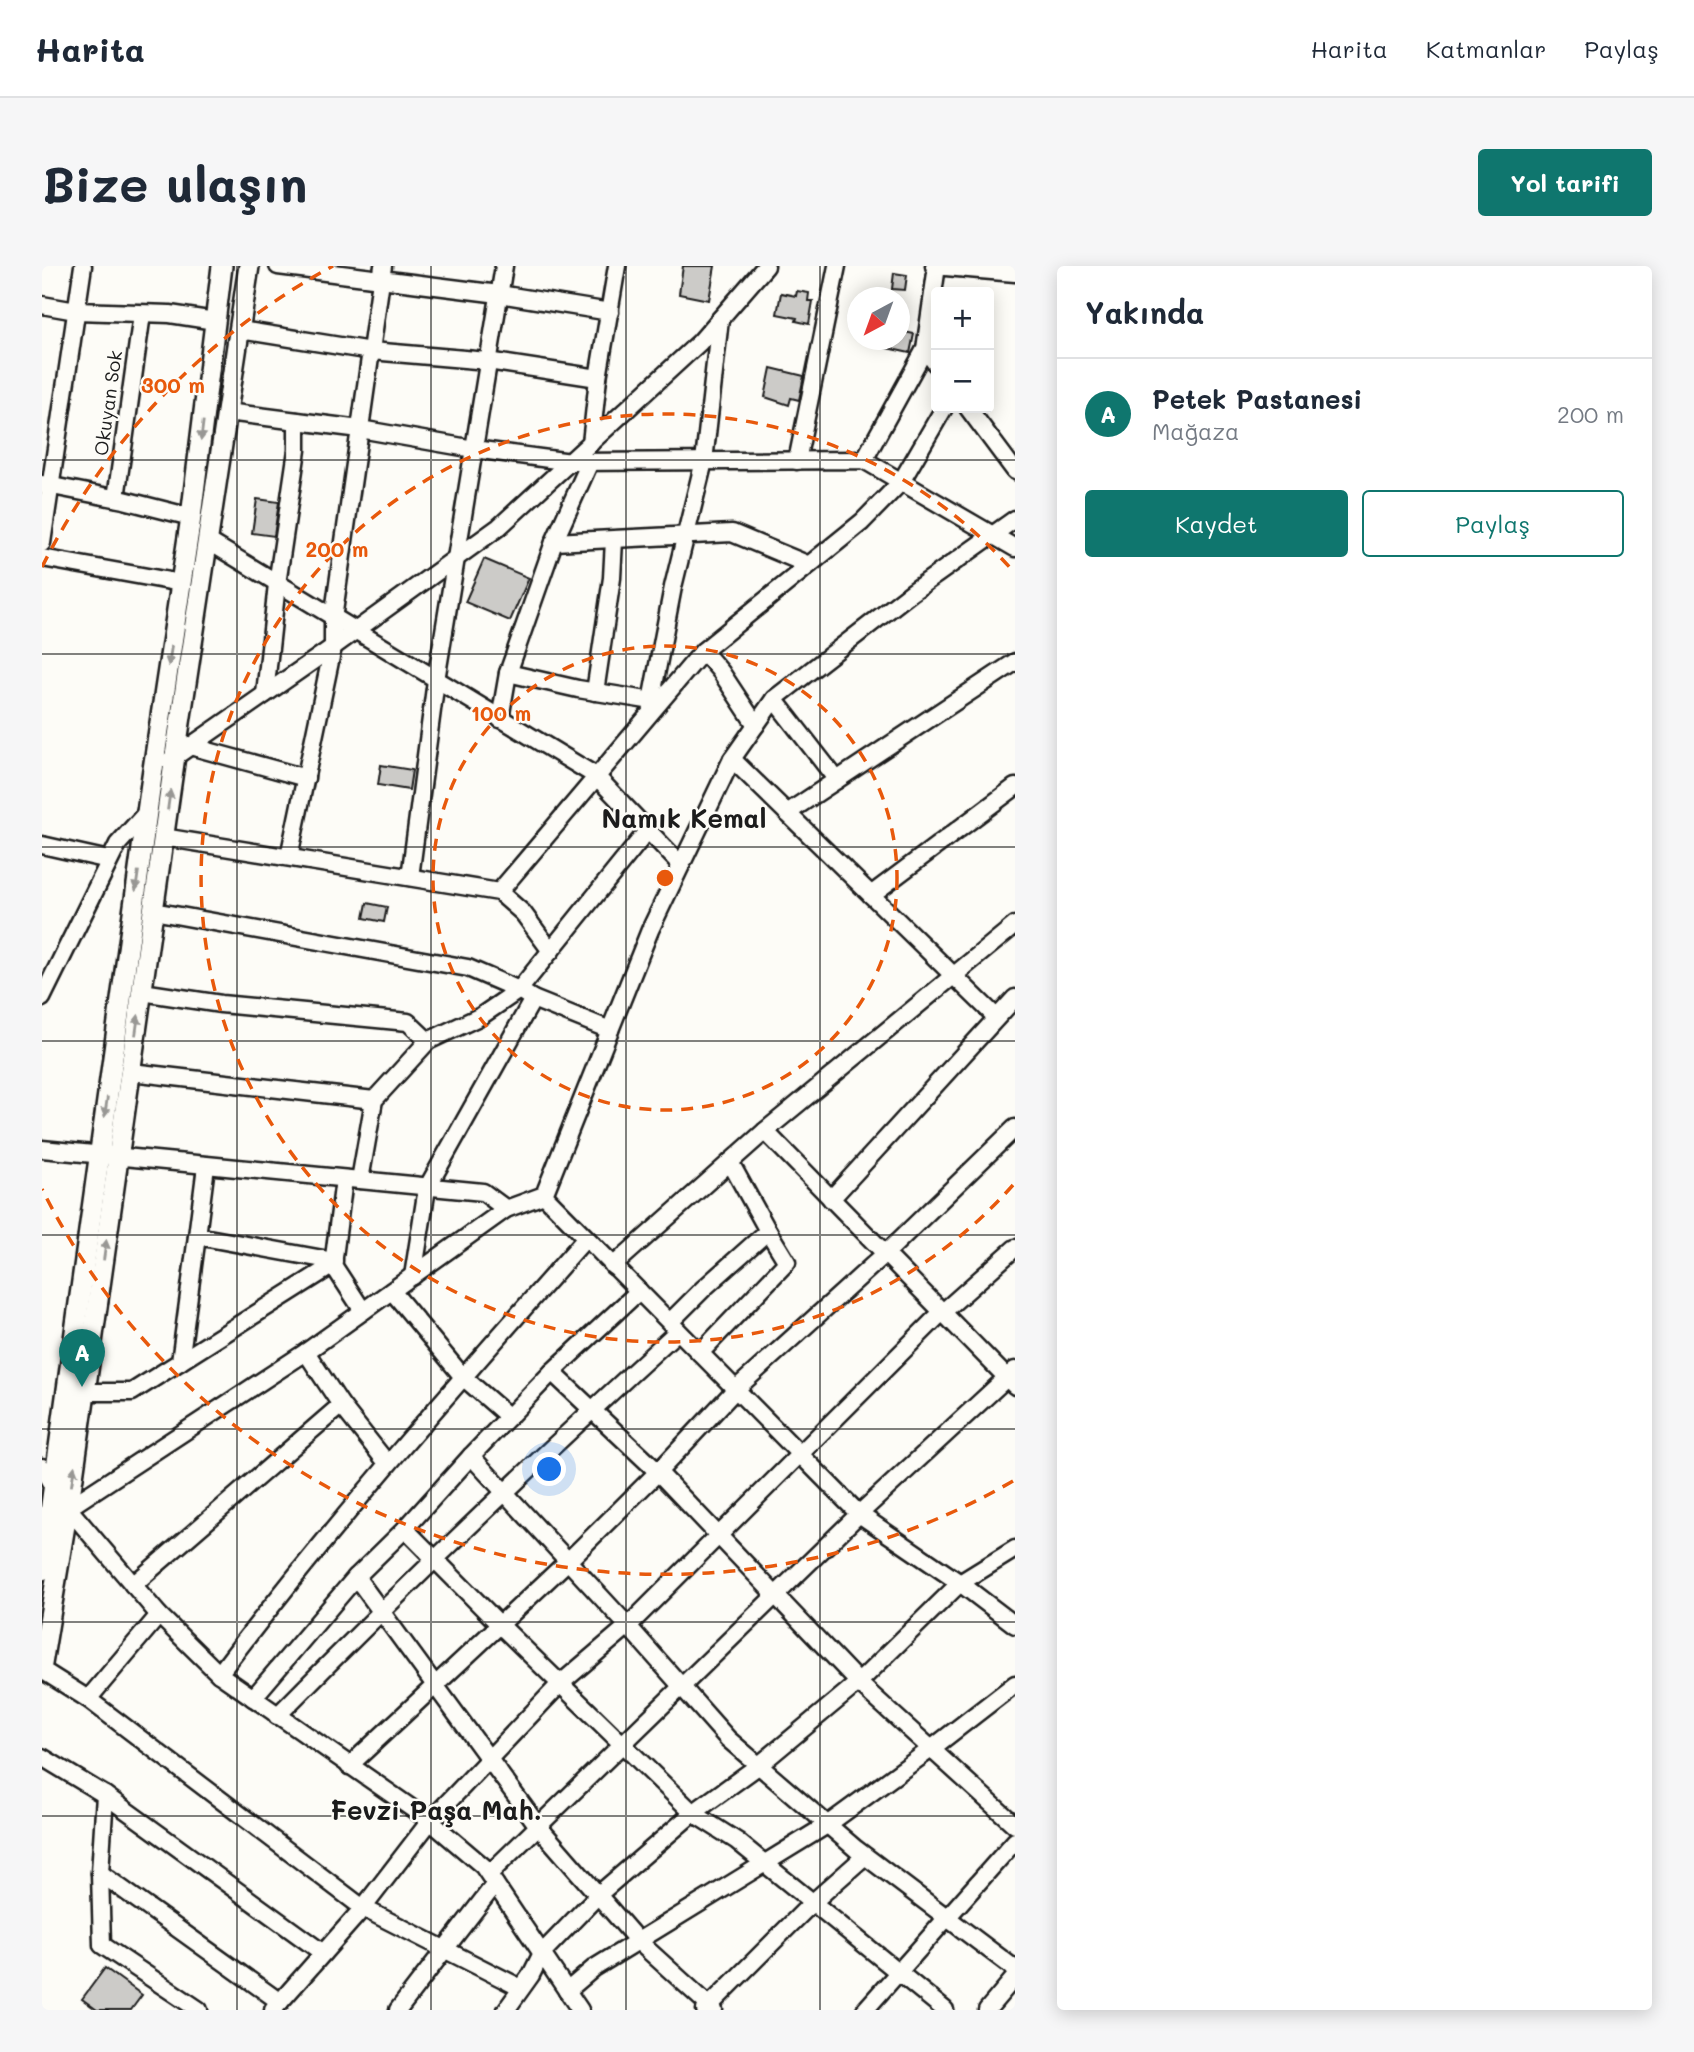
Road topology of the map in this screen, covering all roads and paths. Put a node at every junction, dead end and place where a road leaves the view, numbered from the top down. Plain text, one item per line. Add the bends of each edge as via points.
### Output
1 (83, 266) edge
2 (222, 266) edge
3 (249, 266) edge
4 (278, 266) edge
5 (504, 266) edge
6 (617, 266) edge
7 (766, 266) edge
8 (837, 266) edge
9 (936, 266) edge
10 (382, 272) edge
11 (1015, 273) edge
12 (499, 294) junction
13 (42, 305) edge
14 (76, 311) junction
15 (610, 312) junction
16 (142, 314) junction
17 (720, 319) junction
18 (215, 321) junction
19 (240, 330) junction
20 (925, 349) junction
21 (371, 351) junction
22 (931, 357) edge
23 (488, 361) junction
24 (598, 378) junction
25 (227, 412) junction
26 (941, 413) edge
27 (972, 413) edge
28 (297, 421) junction
29 (360, 429) junction
30 (591, 443) junction
31 (474, 450) junction
32 (864, 460) junction
33 (704, 461) junction
34 (797, 461) junction
35 (571, 462) junction
36 (590, 462) junction
37 (1015, 471) edge
38 (901, 482) junction
39 (46, 484) edge
40 (116, 498) junction
41 (191, 517) junction
42 (1015, 519) edge
43 (992, 535) junction
44 (687, 536) junction
45 (614, 540) junction
46 (208, 541) junction
47 (554, 542) junction
48 (42, 543) edge
49 (1015, 548) edge
50 (42, 558) edge
51 (457, 558) junction
52 (809, 565) junction
53 (181, 583) junction
54 (277, 584) junction
55 (333, 619) junction
56 (355, 632) junction
57 (333, 647) junction
58 (703, 651) junction
59 (1015, 662) edge
60 (508, 673) junction
61 (436, 680) junction
62 (595, 692) junction
63 (265, 694) junction
64 (774, 699) junction
65 (655, 701) junction
66 (500, 719) junction
67 (756, 725) junction
68 (182, 751) junction
69 (732, 759) junction
70 (152, 776) junction
71 (596, 776) junction
72 (306, 778) junction
73 (837, 780) junction
74 (1015, 787) edge
75 (147, 812) junction
76 (787, 813) junction
77 (648, 830) junction
78 (163, 837) junction
79 (42, 845) edge
80 (289, 857) junction
81 (109, 860) junction
82 (681, 865) junction
83 (410, 877) junction
84 (499, 892) junction
85 (871, 895) junction
86 (153, 911) junction
87 (1015, 926) edge
88 (551, 951) junction
89 (47, 970) edge
90 (953, 976) junction
91 (142, 992) junction
92 (526, 995) junction
93 (42, 998) edge
94 (1015, 998) edge
95 (996, 1017) junction
96 (610, 1030) junction
97 (428, 1041) junction
98 (131, 1072) junction
99 (374, 1100) junction
100 (1015, 1128) edge
101 (765, 1131) junction
102 (42, 1149) edge
103 (109, 1156) junction
104 (730, 1162) junction
105 (206, 1166) junction
106 (352, 1180) junction
107 (427, 1188) junction
108 (544, 1195) junction
109 (831, 1199) junction
110 (506, 1209) junction
111 (768, 1231) junction
112 (197, 1236) junction
113 (586, 1238) junction
114 (1015, 1248) edge
115 (884, 1254) junction
116 (334, 1263) junction
117 (613, 1266) junction
118 (412, 1276) junction
119 (392, 1291) junction
120 (639, 1291) junction
121 (363, 1311) junction
122 (942, 1313) junction
123 (674, 1327) junction
124 (306, 1352) junction
125 (700, 1353) junction
126 (180, 1362) junction
127 (552, 1372) junction
128 (463, 1377) junction
129 (1012, 1378) edge
130 (736, 1389) junction
131 (85, 1392) junction
132 (341, 1405) junction
133 (592, 1409) junction
134 (509, 1417) junction
135 (799, 1453) junction
136 (471, 1456) junction
137 (387, 1463) junction
138 (42, 1467) edge
139 (658, 1472) junction
140 (54, 1489) junction
141 (507, 1492) junction
142 (68, 1508) junction
143 (859, 1514) junction
144 (46, 1518) edge
145 (405, 1529) junction
146 (719, 1536) junction
147 (1015, 1549) edge
148 (436, 1560) junction
149 (569, 1560) junction
150 (42, 1570) edge
151 (356, 1577) junction
152 (960, 1583) junction
153 (133, 1585) junction
154 (776, 1595) junction
155 (381, 1611) junction
156 (159, 1615) junction
157 (499, 1625) junction
158 (1015, 1625) edge
159 (628, 1626) junction
160 (42, 1664) edge
161 (42, 1670) edge
162 (219, 1674) junction
163 (859, 1682) junction
164 (560, 1684) junction
165 (1015, 1684) edge
166 (434, 1685) junction
167 (683, 1687) junction
168 (253, 1698) junction
169 (88, 1699) junction
170 (277, 1716) junction
171 (621, 1744) junction
172 (931, 1749) junction
173 (42, 1757) edge
174 (488, 1760) junction
175 (349, 1766) junction
176 (758, 1766) junction
177 (105, 1795) junction
178 (693, 1813) junction
179 (430, 1821) junction
180 (827, 1825) junction
181 (1015, 1825) edge
182 (538, 1826) junction
183 (1015, 1841) edge
184 (865, 1856) junction
185 (765, 1864) junction
186 (100, 1873) junction
187 (492, 1879) junction
188 (598, 1894) junction
189 (812, 1903) junction
190 (363, 1908) junction
191 (947, 1918) junction
192 (638, 1941) junction
193 (444, 1949) junction
194 (323, 1953) junction
195 (542, 1953) junction
196 (1015, 1969) edge
197 (899, 1973) junction
198 (1015, 1977) edge
199 (522, 1988) junction
200 (567, 1991) junction
201 (275, 2008) edge
202 (710, 2009) edge
203 (199, 2010) edge
204 (398, 2010) edge
205 (506, 2010) edge
206 (580, 2010) edge
207 (865, 2010) edge
208 (945, 2010) edge
209 (987, 2010) edge

1 - 14 street
2 - 18 main road
3 - 19 main road
4 - 10 street
5 - 12 street
6 - 15 street
7 - 17 street
8 - 34 street
9 - 11 street
9 - 20 street
10 - 12 street
10 - 21 street
12 - 15 street
12 - 23 street
13 - 14 street
14 - 16 street
14 - 39 street
15 - 24 street
16 - 18 street
16 - 40 street, Okuyan Sok
17 - 30 street
17 - 33 street
18 -> 41 main road
19 - 21 street
19 - 25 main road
20 - 22 street
20 - 32 street
21 - 23 street
21 - 29 street
23 - 24 street
23 - 31 street
24 - 30 street
25 - 28 street
25 - 46 main road
26 - 38 street
27 - 37 street
28 - 29 street
28 - 54 street via 297,450
29 - 31 street
29 - 55 street
30 - 35 street
31 - 35 street
31 - 51 street
32 - 34 street
32 - 38 street
33 - 34 street
33 - 36 street
33 - 44 street
35 - 36 street
35 - 51 street
36 - 47 street
38 - 43 street
38 - 52 street via 862,522
39 - 40 street
39 - 48 street
40 - 41 street
41 - 53 main road
42 - 43 street
43 - 49 street
43 - 64 street
44 - 45 street
44 - 52 street via 732,533
44 - 65 street via 673,587
45 - 47 street
45 - 62 street
46 - 54 street
46 - 68 main road
47 - 60 street
50 - 53 street
51 - 56 street
51 - 61 street
52 - 58 street
53 -> 70 main road
54 - 55 street
54 - 63 street
55 - 56 street
55 - 57 street
56 - 57 street
56 - 61 street
57 - 63 street
57 - 72 street
58 - 65 street
58 - 67 street
59 - 73 street
60 - 62 street
60 - 66 street
61 - 66 street
61 - 83 street
62 - 65 street
63 - 68 street
64 - 67 street
64 - 73 street
65 - 71 street
66 - 71 street
67 - 69 street
68 - 70 street
68 - 72 street
78 -> 68 main road
69 - 76 street
69 - 82 street
70 - 75 main road
71 - 77 street
71 - 84 street
72 - 80 street
73 - 76 street
74 - 85 street
75 - 81 street
75 -> 103 main road
76 - 85 street
77 - 82 street
77 - 88 street
78 - 80 street
78 - 86 main road
79 - 81 street
80 - 83 street
81 - 89 street
82 - 96 street
83 - 84 street
84 - 88 street via 523,913
85 - 90 street
86 - 91 main road
86 - 92 street via 468,968
87 - 90 street
88 - 92 street
89 - 93 street
90 - 95 street
90 - 101 street
91 - 97 street via 408,1022
98 -> 91 main road
92 - 96 street
92 - 97 street
92 - 107 street
94 - 95 street
95 - 109 street
96 - 108 street
97 - 99 street
98 - 99 street
98 - 103 main road
99 - 106 street
100 - 115 street
101 - 104 street
101 - 109 street
102 - 103 street
103 - 105 street
131 -> 103 main road
103 - 140 main road
104 - 111 street
104 - 117 street
105 - 106 street
105 - 112 street
106 - 107 street
106 - 116 street
107 - 110 street via 483,1192
107 - 118 street
108 - 110 street
108 - 113 street
109 - 115 street
110 - 118 street
111 - 123 street via 704,1288
111 - 125 street via 788,1262
112 - 116 street
112 - 126 street
113 - 117 street
113 - 128 street
114 - 122 street
115 - 122 street
115 - 130 street
116 - 121 street
116 - 126 street
117 - 120 street
118 - 119 street
119 - 121 street
119 - 128 street
120 - 123 street
120 - 127 street
121 - 124 street
122 - 129 street
122 - 135 street
123 - 125 street
123 - 133 street
124 - 132 street
124 - 142 street
125 - 130 street
126 - 131 street via 132,1392
127 - 133 street
127 - 134 street
128 - 134 street
128 - 137 street
129 - 143 street
130 - 135 street
130 - 139 street
142 -> 131 main road
132 - 137 street
132 - 153 street
133 - 139 street
133 - 141 street
134 - 136 street
135 - 143 street
135 - 146 street
136 - 141 street
136 - 145 street
137 - 162 street
138 - 140 street
139 - 146 street
139 - 149 street
140 - 142 street
140 - 144 main road
141 - 148 street
141 - 149 street
142 - 153 street
142 - 160 main road
143 - 152 street
143 - 154 street
144 - 150 main road
145 - 148 street
145 - 151 street
146 - 154 street
146 - 159 street
147 - 152 street
148 - 155 street
148 - 157 street
149 - 157 street
149 - 159 street
151 - 155 street
151 - 168 street
152 - 158 street
152 - 163 street
153 - 156 street
154 - 163 street
154 - 167 street
155 - 166 street
155 - 170 street
156 - 162 street
156 - 169 street
157 - 164 street
157 - 166 street
159 - 164 street
159 - 167 street
161 - 169 street
162 - 168 street
163 - 172 street
163 - 176 street
164 - 171 street
164 - 174 street
165 - 172 street
166 - 174 street
166 - 175 street
167 - 171 street
167 - 176 street via 728,1740
168 - 170 street
169 - 190 street
170 - 175 street
171 - 178 street
171 - 182 street
172 - 180 street
172 - 181 street
173 - 177 street
174 - 179 street
174 - 182 street
175 - 179 street
176 - 178 street
176 - 180 street
177 - 186 street
177 - 194 street
178 - 185 street
178 - 188 street
179 - 187 street
179 - 190 street
180 - 184 street
180 - 185 street
182 - 187 street
182 - 188 street
183 - 191 street
184 - 189 street
184 - 191 street
185 - 189 street
185 - 192 street
186 - 201 street
186 - 203 street via 102,1945
187 - 193 street
187 - 195 street
188 - 192 street
188 - 195 street
189 - 197 street
189 - 202 street
190 - 193 street
190 - 194 street
191 - 196 street
191 - 197 street
192 - 200 street
192 - 202 street
193 - 199 street
193 - 204 street
194 - 201 street
195 - 199 street
195 - 200 street
197 - 207 street
197 - 208 street
198 - 209 street
199 - 205 street
200 - 206 street

